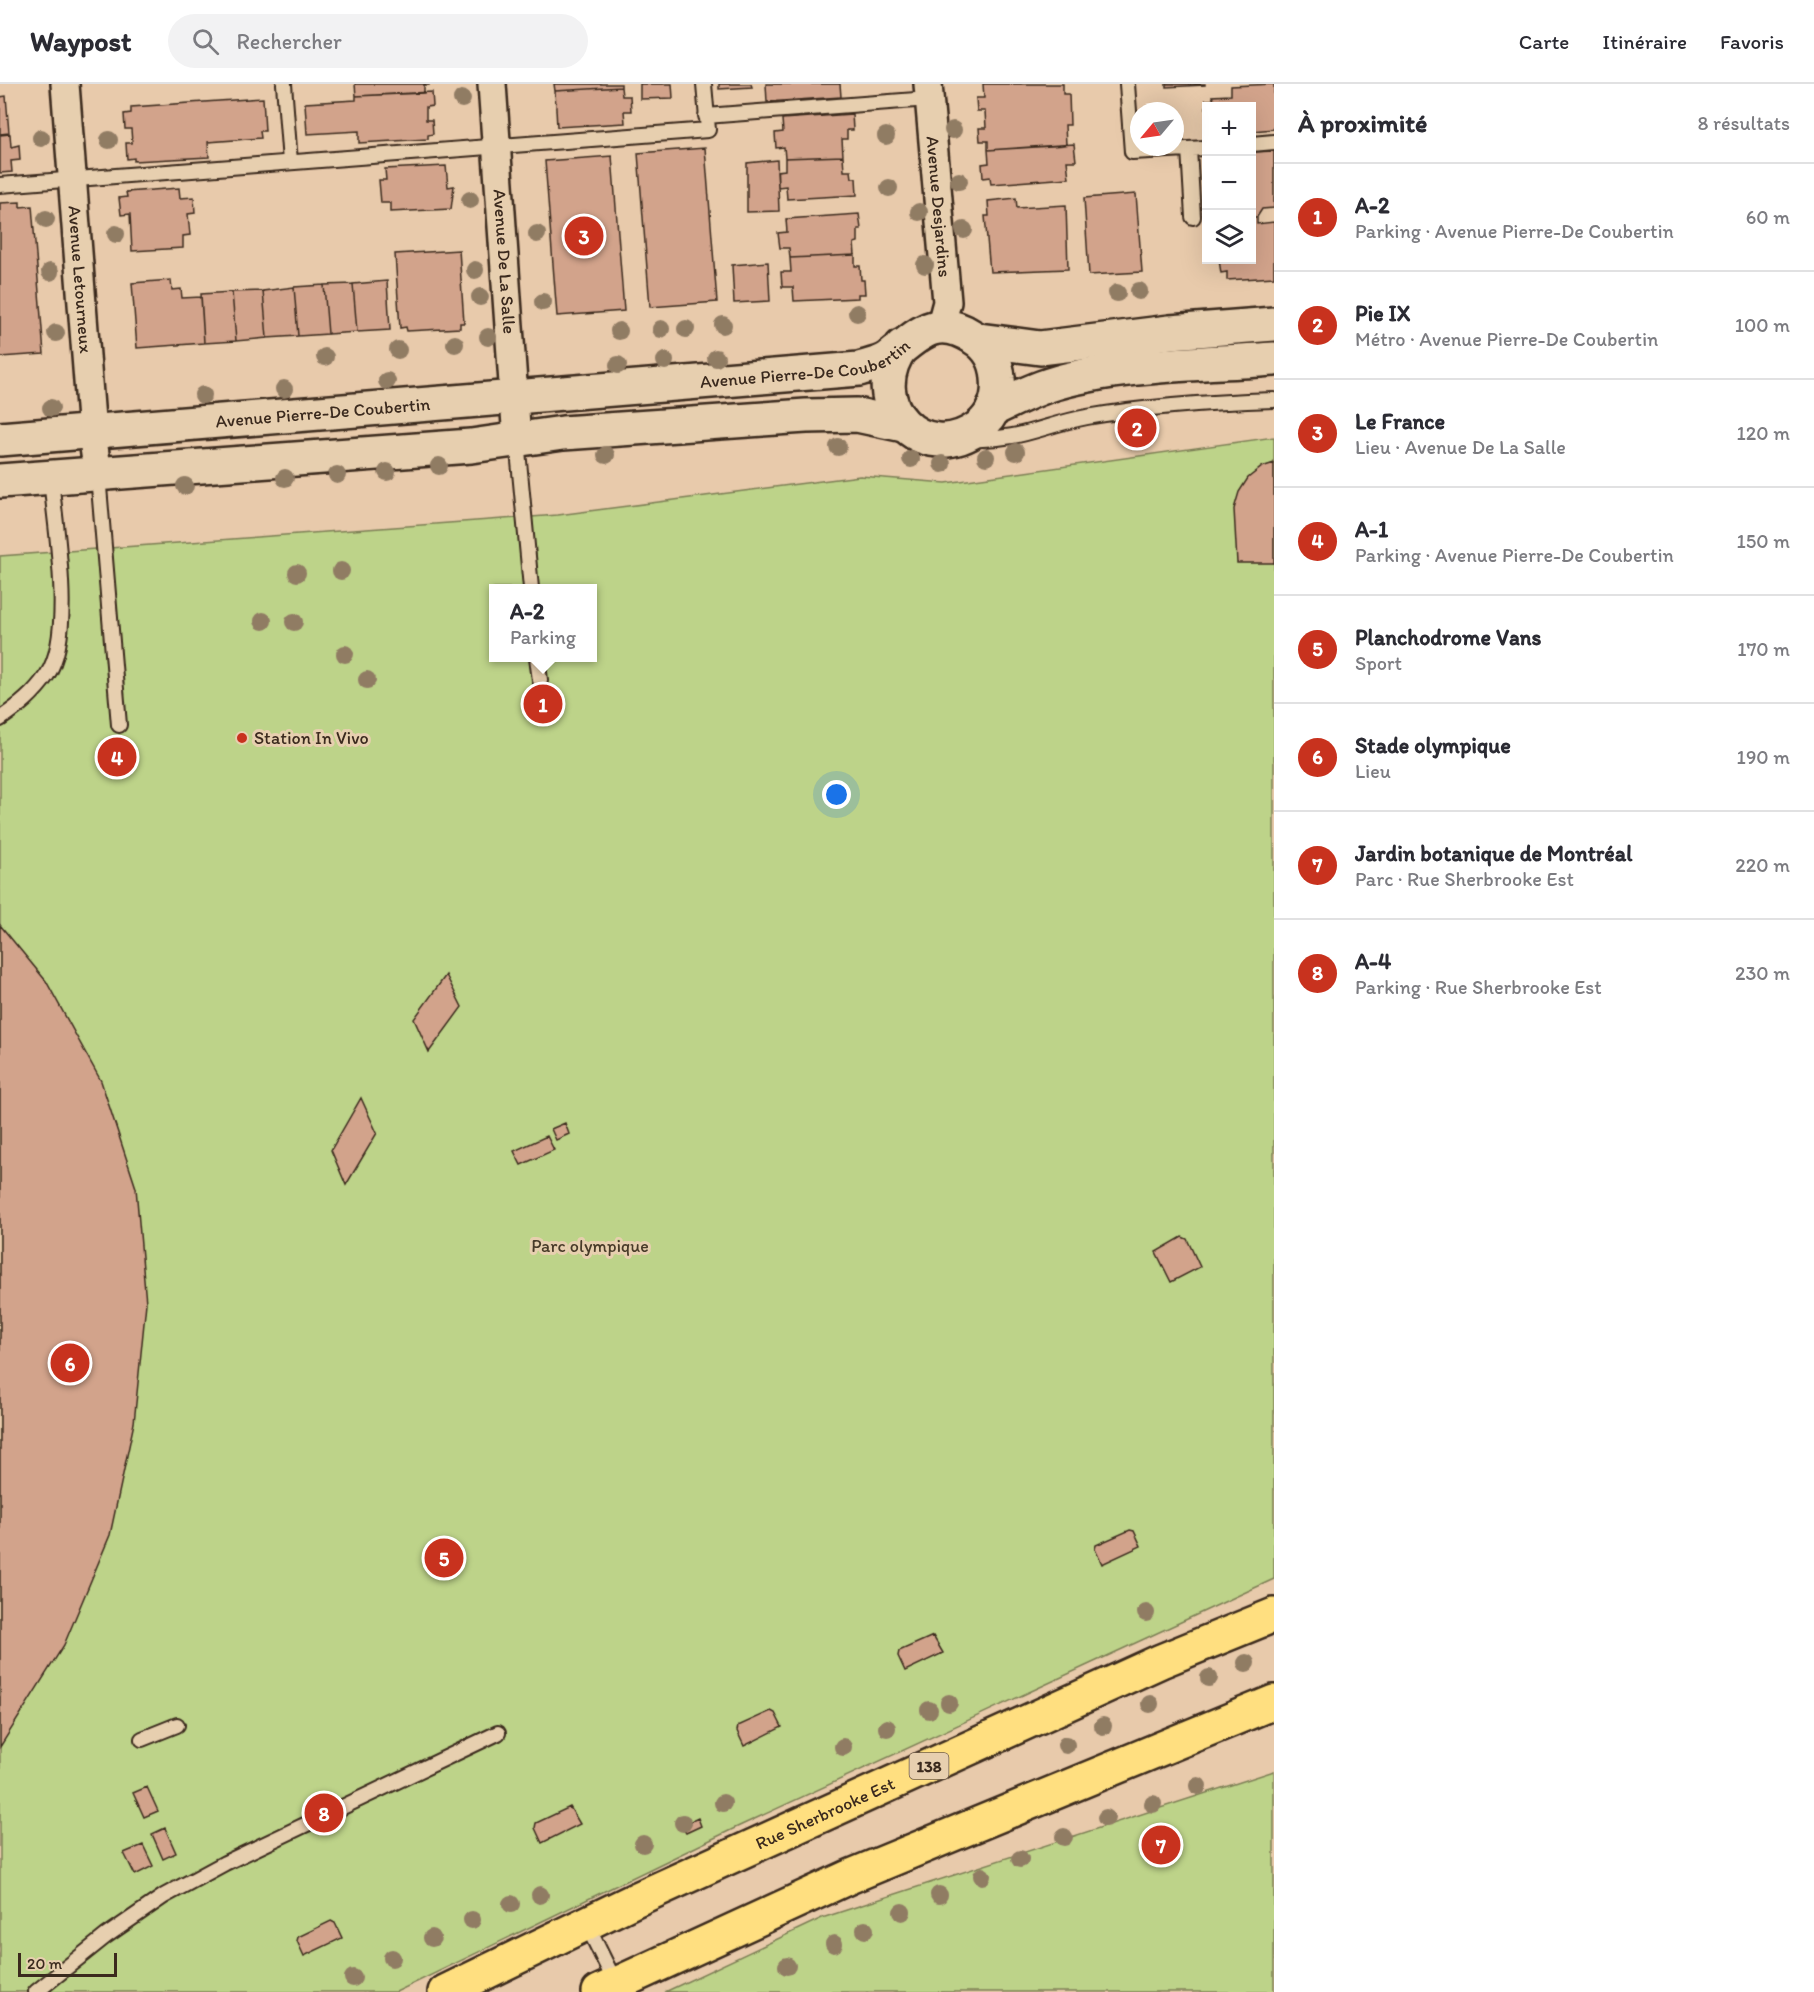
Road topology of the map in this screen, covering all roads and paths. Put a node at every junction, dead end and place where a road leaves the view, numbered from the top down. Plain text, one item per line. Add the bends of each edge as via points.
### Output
1 (65, 84) edge
2 (284, 84) edge
3 (492, 84) edge
4 (704, 84) edge
5 (1127, 84) edge
6 (929, 92) edge
7 (707, 123) junction
8 (1274, 142) edge
9 (1256, 144) edge
10 (497, 146) junction
11 (1202, 148) edge
12 (1189, 149) junction
13 (290, 162) junction
14 (72, 179) junction
15 (0, 185) edge
16 (1193, 217) dead end
17 (1274, 324) edge
18 (940, 328) junction
19 (978, 340) junction
20 (902, 346) junction
21 (1274, 359) edge
22 (512, 397) junction
23 (1274, 400) edge
24 (993, 409) junction
25 (904, 425) junction
26 (92, 433) junction
27 (958, 438) junction
28 (0, 439) edge
29 (517, 440) junction
30 (98, 475) junction
31 (51, 478) junction
32 (0, 481) edge
33 (531, 584) edge
34 (538, 662) edge
35 (540, 680) dead end
36 (0, 719) edge
37 (119, 725) dead end
38 (1274, 1615) edge
39 (1274, 1702) edge
40 (177, 1725) dead end
41 (498, 1732) dead end
42 (142, 1739) dead end
43 (586, 1923) junction
44 (614, 1990) edge
45 (36, 1992) edge
46 (445, 1992) edge

1 - 14 street, Avenue Letourneux
2 - 13 lane
3 - 10 street, Avenue De La Salle
4 - 7 lane
5 - 12 lane via 1132,152
6 - 7 lane
6 - 18 street, Avenue Desjardins via 947,302
7 - 10 lane
8 - 9 lane
10 - 13 lane
10 - 22 street, Avenue De La Salle
11 - 12 lane
12 - 16 lane
13 - 14 lane
14 - 15 lane
14 - 26 street, Avenue Letourneux
17 - 19 street via 1040,348
18 - 19 street via 961,331
18 - 20 street via 914,336
19 - 24 street via 997,370 998,399
20 - 22 street, Avenue Pierre-De Coubertin via 887,359 859,369
20 - 25 street, Avenue Pierre-De Coubertin via 894,357 887,382 891,406
21 - 24 street via 1073,379 1048,385
22 - 26 street, Avenue Pierre-De Coubertin
22 - 29 street, Avenue De La Salle
23 - 27 lane via 1172,404 1069,420 1007,439
24 - 27 street via 983,423
25 - 27 street via 921,436
25 - 29 street via 857,415 828,415 563,433
26 - 28 street, Avenue Pierre-De Coubertin
26 - 30 street, Avenue Letourneux
29 - 30 street
29 - 33 lane
30 - 31 street
30 - 37 lane
31 - 32 street
31 - 36 lane via 63,611 59,643 49,673 26,701
34 - 35 lane
38 - 43 main road, Rue Sherbrooke Est / 138 via 1161,1661
39 - 44 main road via 849,1877
40 - 42 lane
41 - 45 lane via 164,1896
43 - 44 lane
43 - 46 main road, Rue Sherbrooke Est / 138

